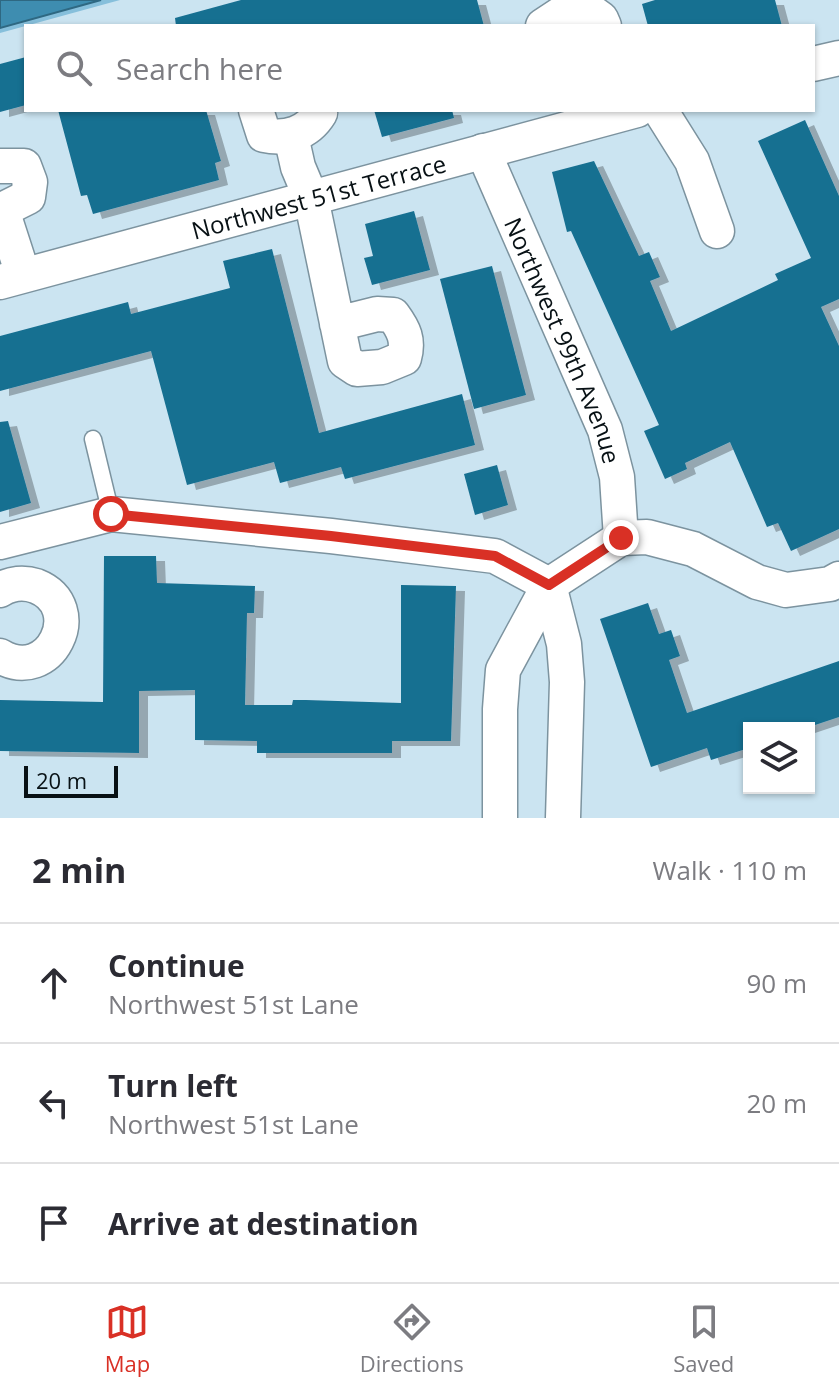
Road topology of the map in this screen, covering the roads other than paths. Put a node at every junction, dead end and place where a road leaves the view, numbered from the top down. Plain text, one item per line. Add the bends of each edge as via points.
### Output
1 (546, 24) edge
2 (603, 24) edge
3 (839, 58) edge
4 (815, 64) edge
5 (257, 112) edge
6 (319, 112) edge
7 (621, 112) edge
8 (661, 112) edge
9 (598, 115) edge
10 (291, 136) junction
11 (483, 151) junction
12 (0, 166) edge
13 (311, 198) junction
14 (1, 210) edge
15 (717, 231) dead end
16 (12, 279) edge
17 (337, 324) dead end
18 (93, 439) dead end
19 (111, 514) junction
20 (621, 538) junction
21 (0, 542) edge
22 (839, 579) edge
23 (2, 581) edge
24 (549, 585) junction
25 (0, 656) edge
26 (500, 818) edge
27 (563, 818) edge

1 - 2 street via 561,14 590,11
3 - 4 street
5 - 10 street via 264,135
6 - 10 street via 312,126
7 - 9 street, Northwest 51st Terrace
8 - 15 street via 692,161
9 - 11 street, Northwest 51st Terrace
10 - 13 street
11 - 13 street, Northwest 51st Terrace
11 - 20 street, Northwest 99th Avenue via 605,430 617,477
12 - 14 street via 24,166 30,182 28,197
13 - 16 street, Northwest 51st Terrace
13 - 17 street
14 - 16 street
18 - 19 lane
19 - 21 street
19 - 24 street via 495,556
20 - 22 street via 647,537 693,549 757,582 786,590
20 - 24 street
23 - 25 street via 44,590 54,599 62,624 43,657 19,663
24 - 26 street via 503,670
24 - 27 street via 567,682

